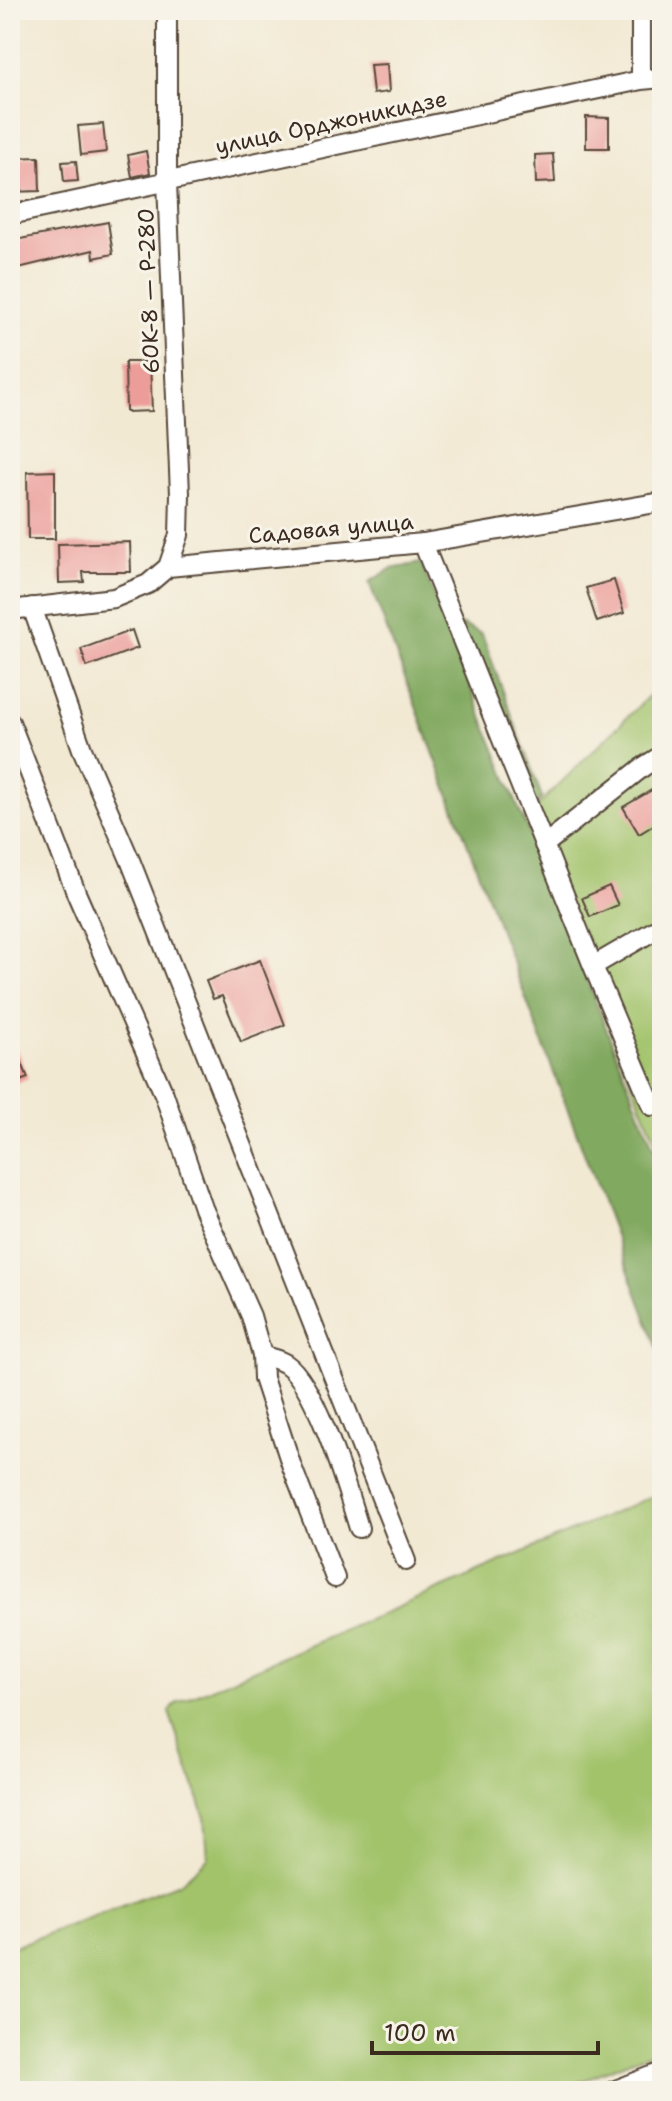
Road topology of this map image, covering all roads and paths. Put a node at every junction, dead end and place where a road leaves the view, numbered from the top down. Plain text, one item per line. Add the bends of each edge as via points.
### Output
1 (167, 10) edge
2 (641, 10) edge
3 (662, 78) edge
4 (641, 80) junction
5 (167, 182) junction
6 (10, 215) edge
7 (662, 502) edge
8 (423, 543) junction
9 (168, 567) junction
10 (32, 607) junction
11 (10, 610) edge
12 (10, 722) edge
13 (662, 755) edge
14 (544, 845) junction
15 (662, 926) edge
16 (593, 966) junction
17 (657, 1103) edge
18 (262, 1355) junction
19 (359, 1528) dead end
20 (406, 1561) dead end
21 (335, 1578) dead end
22 (662, 2072) edge
23 (613, 2091) edge

1 - 5 street, 60К-8 — Р-280
2 - 4 street
3 - 4 street, улица Орджоникидзе
4 - 5 street, улица Орджоникидзе
5 - 6 street, улица Орджоникидзе
5 - 9 street, 60К-8 — Р-280 via 180,494 179,535
7 - 8 street, Садовая улица
8 - 9 street, Садовая улица
8 - 14 street
9 - 10 street, Садовая улица via 148,584 114,598
10 - 11 street, Садовая улица
10 - 20 street via 82,749
12 - 18 street via 77,895 164,1094
13 - 14 street
14 - 16 street
15 - 16 street
16 - 17 street
18 - 19 street via 285,1363 303,1383 331,1443
18 - 21 street via 263,1378 292,1467
22 - 23 street

